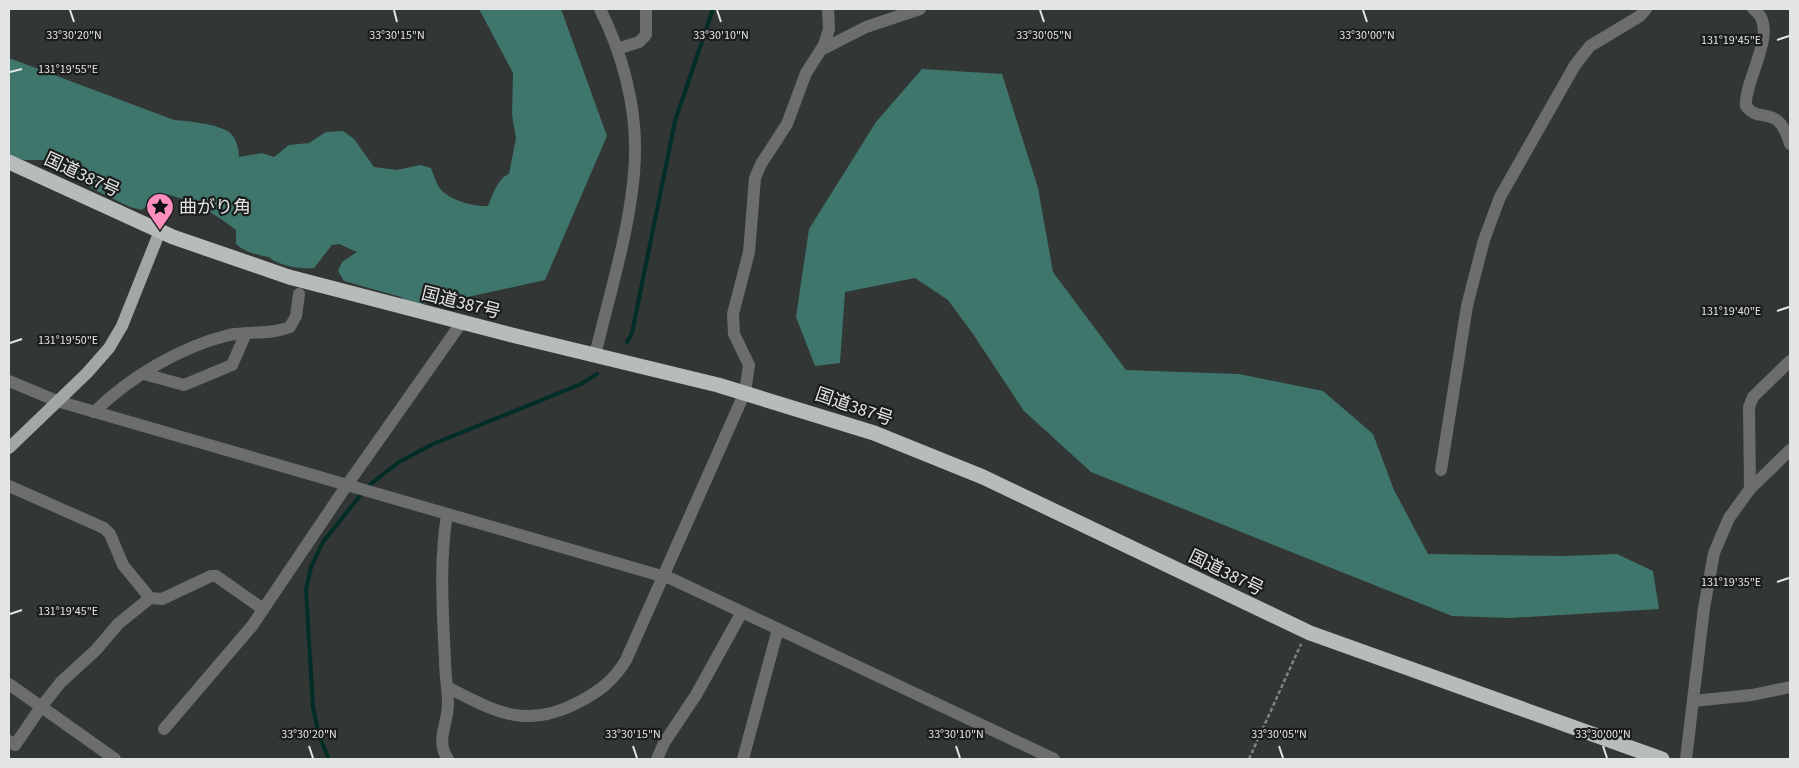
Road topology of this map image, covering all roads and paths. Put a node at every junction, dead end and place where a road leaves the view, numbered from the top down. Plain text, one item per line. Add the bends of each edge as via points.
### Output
1 (600, 9) edge
2 (646, 9) edge
3 (828, 9) edge
4 (920, 9) edge
5 (1646, 9) edge
6 (1753, 9) edge
7 (617, 49) junction
8 (821, 51) junction
9 (1790, 144) edge
10 (9, 162) edge
11 (160, 231) junction
12 (299, 294) dead end
13 (462, 322) junction
14 (246, 333) junction
15 (596, 355) junction
16 (1790, 361) edge
17 (144, 374) junction
18 (9, 381) edge
19 (745, 392) junction
20 (57, 401) junction
21 (94, 412) junction
22 (9, 448) edge
23 (1790, 450) edge
24 (1441, 470) dead end
25 (346, 485) junction
26 (9, 486) edge
27 (1750, 489) junction
28 (447, 515) junction
29 (663, 576) junction
30 (150, 598) junction
31 (263, 609) junction
32 (742, 612) junction
33 (778, 629) junction
34 (1307, 631) junction
35 (9, 684) edge
36 (447, 687) junction
37 (1790, 687) edge
38 (1693, 702) junction
39 (41, 706) junction
40 (164, 729) dead end
41 (9, 741) edge
42 (115, 759) edge
43 (448, 759) edge
44 (658, 759) edge
45 (743, 759) edge
46 (1054, 759) edge
47 (1249, 759) edge
48 (1662, 759) edge
49 (1686, 759) edge

1 - 7 street
2 - 7 street via 646,35 639,42
3 - 8 street via 829,29
4 - 8 street via 866,27
5 - 24 street via 1640,16 1590,46 1500,197 1484,240 1467,306
6 - 9 street via 1760,13 1763,32 1746,106 1752,112 1778,120
7 - 15 street via 633,115 634,170
8 - 19 street via 799,89 787,124 760,164 755,178 749,252 732,314 734,334 749,365
10 - 11 highway, 国道387号
11 - 13 highway, 国道387号 via 317,285
11 - 20 main road via 115,338 95,366
12 - 14 street via 296,316 290,327
13 - 15 highway, 国道387号
13 - 25 street
14 - 17 street via 199,346
14 - 17 street via 232,365 187,384
15 - 19 highway, 国道387号
16 - 27 street via 1753,397 1749,407
17 - 21 street via 120,388
18 - 20 street
19 - 29 street
19 - 34 highway, 国道387号 via 847,423 983,477
20 - 21 street
20 - 22 main road
21 - 25 street
23 - 27 street
25 - 28 street
25 - 31 street
26 - 30 street via 104,528 110,534 123,565
27 - 38 street via 1729,518 1714,553
28 - 29 street
28 - 36 street via 444,540
29 - 32 street
29 - 36 street via 619,672 598,693 563,711 539,717 497,711
30 - 31 street via 162,599 216,576
30 - 39 street via 118,624 96,650 60,682
31 - 40 street
32 - 33 street
32 - 44 street via 696,695 664,743
33 - 45 street
33 - 46 street
34 - 47 path
34 - 48 highway, 国道387号
35 - 39 street
36 - 43 street via 448,706 441,743
37 - 38 street
38 - 49 street
39 - 41 street via 15,745
39 - 42 street

